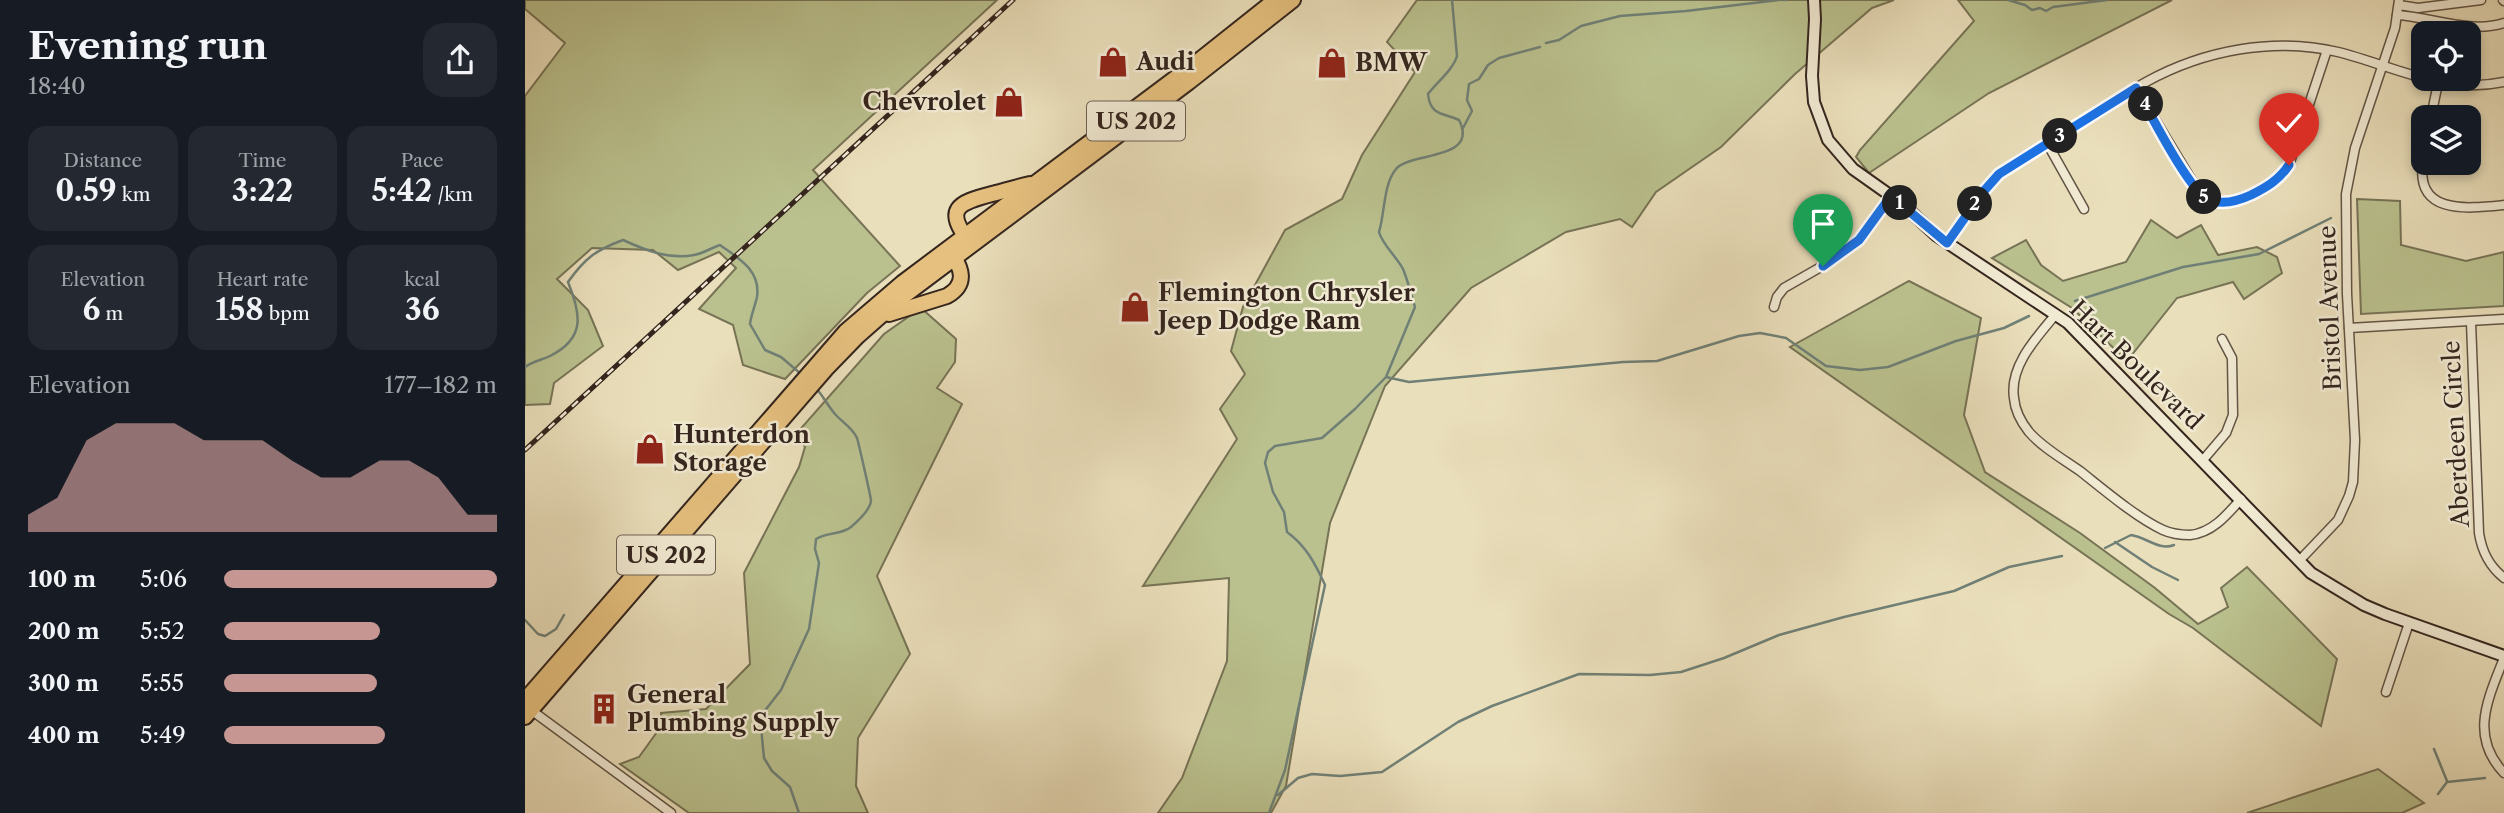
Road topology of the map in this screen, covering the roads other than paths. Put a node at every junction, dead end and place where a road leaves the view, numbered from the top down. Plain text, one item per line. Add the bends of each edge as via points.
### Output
1 (1275, 0) edge
2 (1293, 0) edge
3 (1814, 0) edge
4 (2481, 0) edge
5 (2398, 7) edge
6 (2504, 23) edge
7 (2327, 50) junction
8 (2382, 66) junction
9 (2411, 75) edge
10 (2504, 82) edge
11 (2481, 84) edge
12 (2136, 88) junction
13 (2047, 143) junction
14 (2421, 175) edge
15 (1038, 182) junction
16 (1891, 196) junction
17 (2504, 205) edge
18 (2084, 209) dead end
19 (968, 241) junction
20 (1947, 243) junction
21 (952, 253) junction
22 (1774, 307) dead end
23 (2056, 314) junction
24 (878, 318) junction
25 (2504, 319) edge
26 (2471, 322) junction
27 (2349, 328) junction
28 (2222, 339) dead end
29 (812, 377) junction
30 (2203, 460) junction
31 (2242, 499) junction
32 (2299, 561) junction
33 (2504, 578) edge
34 (2409, 623) junction
35 (2504, 657) edge
36 (2386, 692) dead end
37 (527, 709) edge
38 (2504, 773) edge
39 (671, 813) edge

1 - 15 highway, US 202
2 - 19 highway, US 202 via 1189,82
3 - 16 street, Hart Boulevard via 1812,87 1820,123 1839,155
4 - 5 street
5 - 6 street via 2460,26
5 - 8 street, Bristol Avenue
7 - 8 street
7 - 12 street via 2291,46 2242,49 2195,61
7 - 12 street via 2289,165 2266,187 2234,201 2208,200 2200,194
8 - 9 street
8 - 27 street, Bristol Avenue via 2355,148 2346,194
10 - 11 street
12 - 13 street
13 - 18 street
13 - 20 street via 1999,174
14 - 17 street via 2424,186 2446,206
15 - 19 highway, US 202
15 - 19 highway via 964,202 956,218
16 - 20 street, Hart Boulevard
16 - 22 street via 1859,240 1784,288
19 - 21 highway, US 202
20 - 23 street, Hart Boulevard
21 - 24 highway, US 202
21 - 24 highway via 962,271 955,292
21 - 29 highway, US 202 via 865,315
23 - 30 street, Hart Boulevard
23 - 31 street via 2016,373 2015,405 2030,433 2151,524 2172,533 2203,532
24 - 29 highway, US 202
25 - 26 street
26 - 27 street
26 - 33 street, Aberdeen Circle via 2479,533 2486,557
27 - 32 street, Bristol Avenue via 2355,440 2350,496 2338,520
28 - 30 street via 2232,358 2234,415 2226,433
29 - 37 highway, US 202
30 - 31 street, Hart Boulevard
31 - 32 street, Hart Boulevard
32 - 34 street, Hart Boulevard via 2323,582
34 - 35 street, Hart Boulevard
34 - 36 street
35 - 38 street via 2483,725 2487,748
37 - 39 street

